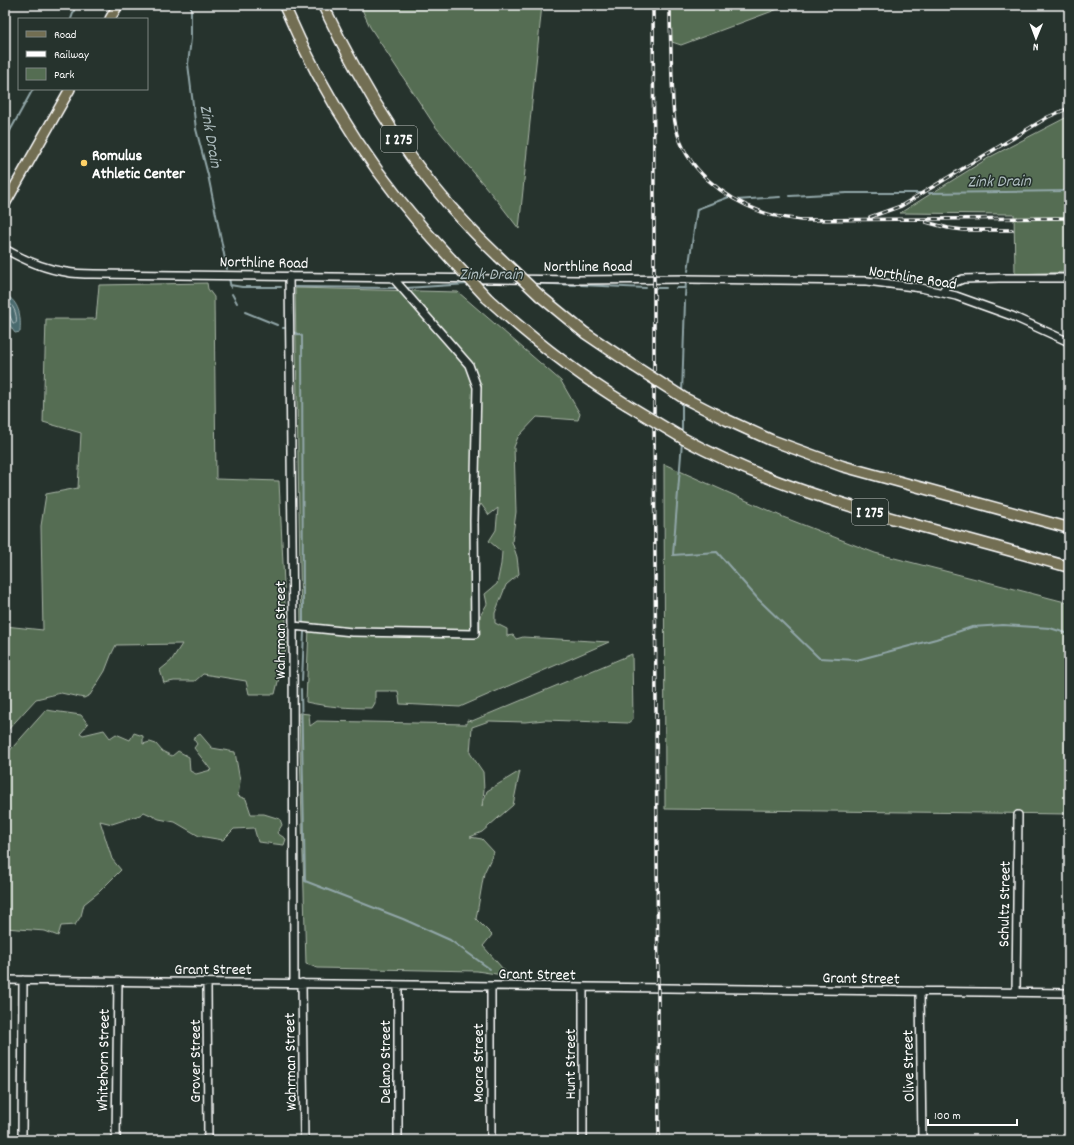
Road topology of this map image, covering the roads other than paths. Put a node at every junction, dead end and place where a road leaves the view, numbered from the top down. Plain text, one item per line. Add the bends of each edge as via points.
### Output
1 (118, 5) edge
2 (284, 5) edge
3 (324, 5) edge
4 (111, 18) edge
5 (69, 90) edge
6 (5, 204) edge
7 (5, 249) edge
8 (289, 276) junction
9 (392, 277) junction
10 (1069, 278) edge
11 (942, 292) junction
12 (1069, 342) edge
13 (1069, 528) edge
14 (1069, 566) edge
15 (294, 626) junction
16 (1018, 815) dead end
17 (5, 980) edge
18 (23, 980) junction
19 (118, 981) junction
20 (207, 982) junction
21 (294, 983) junction
22 (302, 983) junction
23 (398, 985) junction
24 (491, 986) junction
25 (583, 987) junction
26 (920, 991) junction
27 (1016, 992) junction
28 (1069, 993) edge
29 (22, 1140) edge
30 (116, 1140) edge
31 (208, 1140) edge
32 (304, 1140) edge
33 (398, 1140) edge
34 (490, 1140) edge
35 (583, 1140) edge
36 (922, 1140) edge

1 - 4 main road
2 - 14 highway, I 275, bridge via 316,72 340,114 402,204 487,298 600,389 684,439 758,474 829,500
3 - 13 highway, I 275, bridge via 342,44 371,94 409,154 450,206 469,228 540,296 585,333 684,398 771,440 842,466
5 - 6 main road
7 - 8 street, Northline Road via 34,263 67,273
8 - 9 street, Northline Road
8 - 15 street, Wahrman Street
9 - 11 street, Northline Road via 867,281
9 - 15 street via 469,365 478,387 474,521 475,634 352,632
10 - 11 street via 963,279 946,287
11 - 12 street, Northline Road via 1012,316
15 - 21 street, Wahrman Street
16 - 27 street, Schultz Street
17 - 18 street, Grant Street
18 - 19 street, Grant Street
18 - 29 street
19 - 20 street, Grant Street
19 - 30 street, Whitehorn Street
20 - 21 street, Grant Street
20 - 31 street, Grover Street
21 - 22 street, Grant Street
22 - 23 street, Grant Street
22 - 32 street, Wahrman Street
23 - 24 street, Grant Street
23 - 33 street, Delano Street
24 - 25 street, Grant Street
24 - 34 street, Moore Street
25 - 26 street, Grant Street
25 - 35 street, Hunt Street
26 - 27 street, Grant Street
26 - 36 street, Olive Street
27 - 28 street, Grant Street

